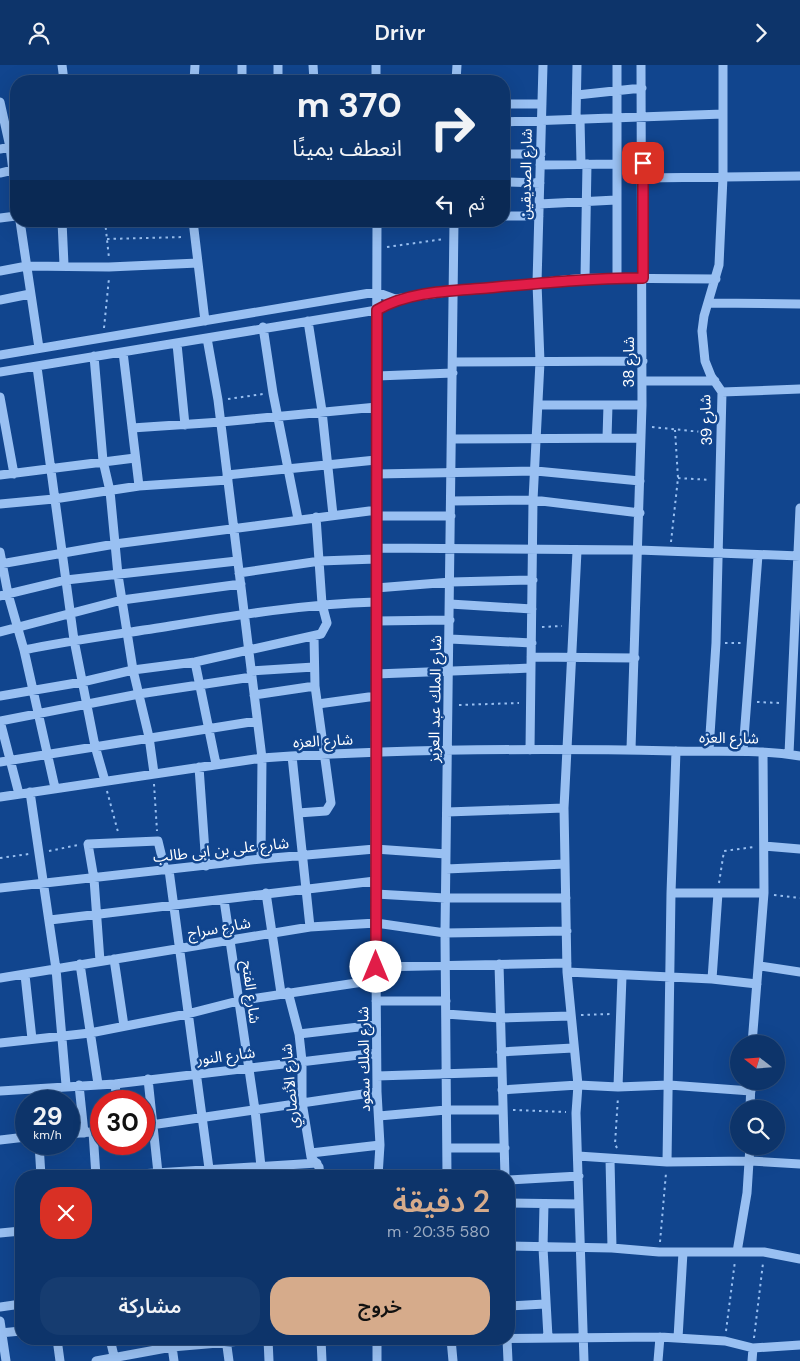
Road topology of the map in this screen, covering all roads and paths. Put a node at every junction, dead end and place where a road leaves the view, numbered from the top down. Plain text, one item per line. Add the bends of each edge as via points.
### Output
1 (543, 65) edge
2 (577, 65) edge
3 (617, 65) edge
4 (642, 65) edge
5 (723, 65) edge
6 (642, 88) junction
7 (618, 90) junction
8 (577, 95) junction
9 (0, 102) edge
10 (542, 104) junction
11 (510, 105) edge
12 (723, 113) junction
13 (642, 116) junction
14 (617, 117) junction
15 (578, 119) junction
16 (541, 121) junction
17 (510, 122) edge
18 (10, 136) edge
19 (510, 154) edge
20 (541, 154) junction
21 (584, 164) junction
22 (616, 164) junction
23 (540, 165) junction
24 (800, 176) edge
25 (723, 177) junction
26 (644, 178) junction
27 (510, 182) edge
28 (540, 183) junction
29 (616, 200) junction
30 (588, 202) junction
31 (539, 204) junction
32 (510, 216) edge
33 (539, 216) junction
34 (21, 227) edge
35 (62, 227) edge
36 (106, 227) edge
37 (193, 227) edge
38 (377, 227) edge
39 (454, 227) edge
40 (194, 237) junction
41 (454, 237) junction
42 (107, 239) junction
43 (377, 249) junction
44 (198, 263) junction
45 (64, 265) junction
46 (27, 266) junction
47 (110, 267) junction
48 (0, 271) edge
49 (585, 278) junction
50 (617, 278) junction
51 (643, 278) junction
52 (716, 279) junction
53 (537, 283) junction
54 (454, 291) junction
55 (376, 292) junction
56 (30, 294) junction
57 (0, 299) edge
58 (395, 299) junction
59 (708, 303) junction
60 (800, 304) edge
61 (377, 310) junction
62 (205, 321) junction
63 (308, 321) junction
64 (263, 327) junction
65 (103, 337) junction
66 (207, 338) junction
67 (177, 344) junction
68 (39, 348) junction
69 (123, 352) junction
70 (0, 355) edge
71 (94, 356) junction
72 (643, 361) junction
73 (453, 362) junction
74 (540, 362) junction
75 (36, 367) junction
76 (0, 372) edge
77 (452, 373) junction
78 (377, 376) junction
79 (643, 381) junction
80 (715, 381) junction
81 (800, 389) edge
82 (722, 392) junction
83 (273, 393) junction
84 (0, 397) edge
85 (218, 400) junction
86 (539, 405) junction
87 (608, 405) junction
88 (642, 405) junction
89 (377, 407) junction
90 (322, 411) junction
91 (278, 417) junction
92 (221, 423) junction
93 (185, 425) junction
94 (642, 425) junction
95 (132, 428) junction
96 (675, 430) junction
97 (721, 434) junction
98 (607, 438) junction
99 (641, 438) junction
100 (452, 439) junction
101 (537, 439) junction
102 (135, 458) junction
103 (376, 460) junction
104 (103, 461) junction
105 (328, 466) junction
106 (288, 468) junction
107 (49, 470) junction
108 (536, 471) junction
109 (452, 472) junction
110 (14, 474) junction
111 (376, 474) junction
112 (0, 475) edge
113 (227, 477) junction
114 (678, 477) junction
115 (640, 481) junction
116 (721, 481) junction
117 (139, 486) junction
118 (110, 491) junction
119 (54, 499) junction
120 (533, 500) junction
121 (451, 501) junction
122 (0, 504) edge
123 (800, 508) edge
124 (377, 513) junction
125 (640, 513) junction
126 (333, 515) junction
127 (451, 516) junction
128 (316, 517) junction
129 (298, 519) junction
130 (234, 530) junction
131 (115, 544) junction
132 (377, 548) junction
133 (451, 550) junction
134 (638, 550) junction
135 (533, 551) junction
136 (577, 551) junction
137 (0, 552) edge
138 (670, 552) junction
139 (62, 553) junction
140 (718, 554) junction
141 (758, 555) junction
142 (799, 556) edge
143 (376, 559) junction
144 (237, 561) junction
145 (320, 561) junction
146 (1, 564) edge
147 (239, 573) junction
148 (118, 575) junction
149 (66, 580) junction
150 (533, 580) junction
151 (450, 582) junction
152 (241, 584) junction
153 (376, 588) junction
154 (4, 595) edge
155 (122, 600) junction
156 (376, 602) junction
157 (322, 604) junction
158 (450, 604) junction
159 (532, 609) junction
160 (70, 612) junction
161 (244, 614) junction
162 (450, 620) junction
163 (376, 621) junction
164 (572, 626) junction
165 (532, 627) junction
166 (17, 628) junction
167 (0, 632) edge
168 (127, 633) junction
169 (314, 637) junction
170 (450, 639) junction
171 (74, 640) junction
172 (532, 643) junction
173 (716, 643) junction
174 (750, 643) junction
175 (248, 649) junction
176 (24, 650) junction
177 (532, 657) junction
178 (570, 657) junction
179 (635, 658) junction
180 (195, 662) junction
181 (314, 667) junction
182 (531, 668) junction
183 (133, 670) junction
184 (450, 671) junction
185 (251, 674) junction
186 (376, 674) junction
187 (82, 682) junction
188 (200, 686) junction
189 (316, 686) junction
190 (33, 690) junction
191 (140, 694) junction
192 (254, 695) junction
193 (0, 696) edge
194 (376, 697) junction
195 (748, 701) junction
196 (86, 703) junction
197 (530, 703) junction
198 (318, 704) junction
199 (792, 704) junction
200 (449, 705) junction
201 (37, 713) junction
202 (0, 721) edge
203 (257, 721) junction
204 (208, 729) junction
205 (149, 737) junction
206 (94, 746) junction
207 (567, 749) junction
208 (631, 749) junction
209 (709, 750) junction
210 (530, 751) junction
211 (676, 751) junction
212 (743, 751) junction
213 (376, 752) junction
214 (448, 752) junction
215 (763, 753) junction
216 (324, 754) junction
217 (789, 754) junction
218 (45, 755) junction
219 (292, 756) junction
220 (800, 756) edge
221 (262, 758) junction
222 (5, 762) edge
223 (216, 764) junction
224 (200, 767) junction
225 (154, 773) junction
226 (105, 781) junction
227 (55, 788) junction
228 (30, 792) junction
229 (18, 794) junction
230 (0, 797) edge
231 (564, 808) junction
232 (448, 812) junction
233 (298, 813) junction
234 (158, 841) junction
235 (88, 843) junction
236 (120, 843) junction
237 (764, 846) junction
238 (375, 849) junction
239 (800, 849) edge
240 (39, 853) junction
241 (446, 854) junction
242 (302, 855) junction
243 (0, 858) edge
244 (261, 859) junction
245 (565, 864) junction
246 (206, 866) junction
247 (446, 869) junction
248 (167, 870) junction
249 (94, 879) junction
250 (375, 881) junction
251 (44, 884) junction
252 (0, 888) edge
253 (306, 889) junction
254 (266, 893) junction
255 (671, 893) junction
256 (718, 893) junction
257 (764, 893) junction
258 (376, 894) junction
259 (800, 897) edge
260 (445, 898) junction
261 (566, 898) junction
262 (224, 900) junction
263 (172, 905) junction
264 (97, 914) junction
265 (50, 920) junction
266 (376, 923) junction
267 (310, 927) junction
268 (567, 931) junction
269 (272, 933) junction
270 (445, 933) junction
271 (230, 939) junction
272 (178, 949) junction
273 (114, 959) junction
274 (100, 961) junction
275 (80, 964) junction
276 (499, 965) junction
277 (446, 966) junction
278 (760, 966) junction
279 (376, 967) junction
280 (567, 967) junction
281 (56, 969) junction
282 (800, 972) edge
283 (25, 975) junction
284 (622, 975) junction
285 (0, 978) edge
286 (670, 979) junction
287 (712, 979) junction
288 (376, 980) junction
289 (757, 984) junction
290 (285, 993) junction
291 (238, 1001) junction
292 (376, 1001) junction
293 (446, 1001) junction
294 (622, 1013) junction
295 (188, 1014) junction
296 (446, 1014) junction
297 (571, 1016) junction
298 (500, 1018) junction
299 (376, 1025) junction
300 (124, 1026) junction
301 (90, 1033) junction
302 (299, 1034) junction
303 (62, 1035) junction
304 (753, 1035) edge
305 (32, 1039) junction
306 (0, 1043) edge
307 (573, 1048) junction
308 (376, 1053) junction
309 (501, 1053) junction
310 (302, 1061) junction
311 (248, 1067) junction
312 (501, 1072) junction
313 (196, 1074) junction
314 (445, 1075) junction
315 (377, 1076) junction
316 (148, 1079) junction
317 (98, 1084) junction
318 (115, 1084) junction
319 (66, 1085) junction
320 (79, 1085) junction
321 (578, 1085) junction
322 (668, 1085) junction
323 (730, 1086) edge
324 (618, 1087) junction
325 (116, 1090) edge
326 (149, 1090) edge
327 (502, 1090) junction
328 (0, 1091) edge
329 (377, 1092) junction
330 (302, 1102) junction
331 (503, 1109) junction
332 (255, 1110) junction
333 (446, 1110) junction
334 (576, 1113) junction
335 (379, 1115) junction
336 (201, 1117) junction
337 (90, 1122) edge
338 (155, 1124) edge
339 (155, 1130) edge
340 (15, 1138) edge
341 (0, 1140) edge
342 (380, 1145) junction
343 (447, 1148) junction
344 (505, 1148) junction
345 (311, 1153) junction
346 (40, 1155) edge
347 (95, 1155) edge
348 (750, 1155) edge
349 (578, 1156) junction
350 (610, 1159) junction
351 (625, 1159) junction
352 (750, 1161) junction
353 (667, 1162) junction
354 (317, 1163) junction
355 (800, 1164) edge
356 (261, 1166) junction
357 (41, 1170) edge
358 (96, 1170) edge
359 (161, 1170) edge
360 (209, 1170) edge
361 (226, 1170) edge
362 (261, 1170) edge
363 (319, 1170) edge
364 (378, 1170) edge
365 (447, 1170) edge
366 (505, 1170) edge
367 (579, 1176) junction
368 (515, 1180) edge
369 (515, 1203) edge
370 (544, 1204) junction
371 (579, 1204) junction
372 (15, 1232) edge
373 (0, 1233) edge
374 (515, 1246) edge
375 (543, 1248) junction
376 (612, 1248) junction
377 (580, 1249) junction
378 (737, 1251) junction
379 (659, 1252) junction
380 (683, 1252) junction
381 (764, 1252) junction
382 (800, 1259) edge
383 (546, 1304) junction
384 (15, 1305) edge
385 (515, 1306) edge
386 (0, 1307) edge
387 (0, 1321) edge
388 (15, 1332) edge
389 (1, 1333) edge
390 (548, 1337) junction
391 (584, 1337) junction
392 (660, 1337) junction
393 (678, 1338) junction
394 (515, 1339) edge
395 (725, 1341) junction
396 (58, 1345) edge
397 (111, 1345) edge
398 (163, 1345) edge
399 (171, 1345) edge
400 (227, 1345) edge
401 (268, 1345) edge
402 (321, 1345) edge
403 (377, 1345) edge
404 (452, 1345) edge
405 (507, 1345) edge
406 (800, 1345) edge
407 (753, 1348) junction
408 (114, 1357) junction
409 (6, 1361) edge
410 (60, 1361) edge
411 (96, 1361) edge
412 (174, 1361) edge
413 (229, 1361) edge
414 (269, 1361) edge
415 (322, 1361) edge
416 (377, 1361) edge
417 (453, 1361) edge
418 (508, 1361) edge
419 (584, 1361) edge
420 (658, 1361) edge
421 (752, 1361) edge

1 - 10 street, شارع الصديقين
2 - 8 street
3 - 7 street
4 - 6 street, شارع 38
5 - 12 street, شارع 39
6 - 7 street
6 - 13 street, شارع 38
7 - 8 street
7 - 14 street
8 - 15 street
9 - 18 street
10 - 11 street
10 - 16 street, شارع الصديقين
12 - 13 street
12 - 25 street, شارع 39
13 - 14 street
13 - 26 street, شارع 38
14 - 15 street
14 - 22 street
15 - 16 street
15 - 21 street
16 - 17 street
16 - 20 street, شارع الصديقين
19 - 20 street
20 - 23 street, شارع الصديقين
21 - 22 street
21 - 23 street
21 - 30 street
22 - 29 street
23 - 28 street, شارع الصديقين
24 - 25 street
25 - 26 street
25 - 52 street, شارع 39
26 - 51 street, شارع 38
27 - 28 street
28 - 31 street, شارع الصديقين
29 - 30 street
29 - 50 street
30 - 31 street
30 - 49 street
31 - 33 street, شارع الصديقين
32 - 33 street
33 - 53 street, شارع الصديقين
34 - 46 street
35 - 45 street
36 - 42 path
37 - 40 street
38 - 43 street, شارع الملك سعود
39 - 41 street, شارع الملك عبد العزيز
40 - 42 path
40 - 44 street
41 - 43 path
41 - 54 street, شارع الملك عبد العزيز
42 - 47 path
43 - 55 street, شارع الملك سعود
44 - 47 street
44 - 62 street
45 - 46 street
45 - 47 street
46 - 48 street
46 - 56 street
47 - 65 path
49 - 50 street
49 - 53 street
50 - 51 street
51 - 52 street
51 - 72 street, شارع 38
52 - 59 street, شارع 39
53 - 54 street
53 - 74 street, شارع الصديقين
54 - 58 street
54 - 73 street, شارع الملك عبد العزيز
55 - 58 street
55 - 61 street, شارع الملك سعود
55 - 62 street
56 - 57 street
56 - 68 street
58 - 61 street
59 - 60 street
59 - 80 street, شارع 39 via 702,331 703,345
61 - 63 street
61 - 78 street, شارع الملك سعود
62 - 65 street
63 - 64 street
63 - 90 street
64 - 66 street
64 - 83 street
65 - 68 street
66 - 67 street
66 - 85 street
67 - 69 street
67 - 93 street
68 - 70 street
69 - 71 street
69 - 95 street
71 - 75 street
71 - 104 street
72 - 74 street
72 - 79 street, شارع 38
73 - 74 street
73 - 77 street, شارع الملك عبد العزيز
74 - 86 street, شارع الصديقين
75 - 76 street
75 - 107 street
77 - 78 street
77 - 100 street, شارع الملك عبد العزيز
78 - 89 street, شارع الملك سعود
79 - 80 street
79 - 88 street, شارع 38
80 - 82 street, شارع 39
81 - 82 street
82 - 97 street, شارع 39
83 - 85 path
83 - 91 street
84 - 110 street
85 - 92 street
86 - 87 street
86 - 101 street, شارع الصديقين
87 - 88 street
87 - 98 street
88 - 94 street, شارع 38
89 - 90 street
89 - 103 street, شارع الملك سعود
90 - 91 street
90 - 105 street
91 - 92 street
91 - 106 street
92 - 93 street
92 - 113 street
93 - 95 street
94 - 96 path
94 - 99 street, شارع 38
95 - 102 street
96 - 97 path
96 - 114 path
97 - 116 street, شارع 39
98 - 99 street
98 - 101 street
99 - 115 street, شارع 38
100 - 101 street
100 - 109 street, شارع الملك عبد العزيز
101 - 108 street, شارع الصديقين
102 - 104 street
102 - 117 street
103 - 105 street
103 - 111 street, شارع الملك سعود
104 - 107 street
104 - 118 street
105 - 106 street
105 - 126 street
106 - 113 street
106 - 129 street
107 - 110 street
107 - 119 street
108 - 109 street
108 - 115 street
108 - 120 street, شارع الصديقين
109 - 111 street
109 - 121 street, شارع الملك عبد العزيز
110 - 112 street
111 - 124 street, شارع الملك سعود
113 - 117 street
113 - 130 street
114 - 116 path
114 - 138 path
115 - 125 street, شارع 38
116 - 140 street, شارع 39
117 - 118 street
118 - 119 street
118 - 131 street
119 - 122 street
119 - 139 street
120 - 121 street
120 - 125 street
120 - 135 street, شارع الصديقين
121 - 127 street, شارع الملك عبد العزيز
123 - 142 street
124 - 126 street
124 - 127 street
124 - 132 street, شارع الملك سعود
125 - 134 street, شارع 38
126 - 128 street
127 - 133 street, شارع الملك عبد العزيز
128 - 129 street
128 - 145 street
129 - 130 street
130 - 131 street
130 - 144 street
131 - 139 street
131 - 148 street
132 - 133 street
132 - 143 street, شارع الملك سعود
133 - 135 street
133 - 151 street, شارع الملك عبد العزيز
134 - 136 street
134 - 138 street
134 - 179 street, شارع 38
135 - 136 street
135 - 150 street, شارع الصديقين
136 - 164 street
137 - 146 street
138 - 140 street
139 - 146 street
139 - 149 street
140 - 141 street
140 - 173 street, شارع 39
141 - 142 street
141 - 174 street
142 - 199 street
143 - 145 street
143 - 153 street, شارع الملك سعود
144 - 147 street
144 - 148 street
145 - 147 street
145 - 157 street
146 - 154 street
147 - 152 street
148 - 149 street
148 - 155 street
149 - 154 street
149 - 160 street
150 - 151 street
150 - 159 street, شارع الصديقين
151 - 153 street
151 - 158 street, شارع الملك عبد العزيز
152 - 155 street
152 - 161 street
153 - 156 street, شارع الملك سعود
154 - 166 street
155 - 160 street
155 - 168 street
156 - 157 street
156 - 163 street, شارع الملك سعود
157 - 161 street
157 - 169 street via 327,626
158 - 159 street
158 - 162 street, شارع الملك عبد العزيز
159 - 165 street, شارع الصديقين
160 - 166 street
160 - 171 street
161 - 168 street
161 - 175 street
162 - 163 street
162 - 170 street, شارع الملك عبد العزيز
163 - 186 street, شارع الملك سعود
164 - 165 path
164 - 178 street
165 - 172 street, شارع الصديقين
166 - 167 street
166 - 176 street
168 - 171 street
168 - 183 street
169 - 175 street
169 - 181 street
170 - 172 street
170 - 184 street, شارع الملك عبد العزيز
171 - 176 street
171 - 187 street
172 - 177 street, شارع الصديقين
173 - 174 path
173 - 209 street, شارع 39
174 - 195 street
175 - 180 street
175 - 185 street
176 - 190 street
177 - 178 street
177 - 182 street, شارع الصديقين
178 - 179 street
178 - 207 street
179 - 208 street, شارع 38
180 - 183 street
180 - 188 street
181 - 185 street
181 - 189 street
182 - 184 street
182 - 197 street, شارع الصديقين
183 - 187 street
183 - 191 street
184 - 186 street
184 - 200 street, شارع الملك عبد العزيز
185 - 188 street
185 - 192 street
186 - 194 street, شارع الملك سعود
187 - 190 street
187 - 196 street
188 - 191 street
188 - 204 street
189 - 192 street
189 - 198 street
190 - 193 street
190 - 201 street
191 - 196 street
191 - 205 street
192 - 203 street
194 - 198 street
194 - 213 street, شارع الملك سعود
195 - 199 path
195 - 212 street
196 - 201 street
196 - 206 street
197 - 200 path
197 - 210 street, شارع الصديقين
198 - 216 street
199 - 217 street
200 - 214 street, شارع الملك عبد العزيز
201 - 202 street
201 - 218 street
202 - 222 street
203 - 204 street
203 - 221 street
204 - 205 street
204 - 223 street
205 - 206 street
205 - 225 street
206 - 218 street
206 - 226 street
207 - 208 street, شارع العزه
207 - 210 street, شارع العزه
207 - 231 street
208 - 211 street, شارع العزه
209 - 211 street, شارع العزه
209 - 212 street, شارع العزه
210 - 214 street, شارع العزه
211 - 255 street
212 - 215 street, شارع العزه
213 - 214 street, شارع العزه
213 - 216 street, شارع العزه
213 - 238 street, شارع الملك سعود
214 - 232 street, شارع الملك عبد العزيز
215 - 217 street, شارع العزه
215 - 237 street
216 - 219 street, شارع العزه
216 - 233 street via 330,806 324,812
217 - 220 street, شارع العزه
218 - 222 street
218 - 227 street
219 - 221 street, شارع العزه
219 - 233 street
221 - 223 street, شارع العزه
221 - 244 street
222 - 229 street
223 - 224 street, شارع العزه
224 - 225 street, شارع العزه
224 - 246 street
225 - 226 street, شارع العزه
225 - 234 path
226 - 227 street, شارع العزه
226 - 236 path
227 - 228 street, شارع العزه
228 - 229 street, شارع العزه
228 - 240 street
229 - 230 street, شارع العزه
231 - 232 street
231 - 245 street
232 - 241 street, شارع الملك عبد العزيز
233 - 242 street
234 - 236 street
234 - 248 street
235 - 236 street
235 - 240 path
235 - 249 street
237 - 239 street
237 - 256 path via 724,851
237 - 257 street
238 - 241 street, شارع على بن ابى طالب
238 - 242 street, شارع على بن ابى طالب
238 - 250 street, شارع الملك سعود
240 - 243 path
240 - 251 street
241 - 247 street, شارع الملك عبد العزيز
242 - 244 street, شارع على بن ابى طالب
242 - 253 street
244 - 246 street, شارع على بن ابى طالب
245 - 247 street
245 - 261 street
246 - 248 street, شارع على بن ابى طالب
247 - 260 street, شارع الملك عبد العزيز
248 - 249 street, شارع على بن ابى طالب
248 - 263 street
249 - 251 street, شارع على بن ابى طالب
249 - 264 street
250 - 253 street
250 - 258 street, شارع الملك سعود
251 - 252 street, شارع على بن ابى طالب
251 - 265 street
253 - 254 street
253 - 267 street
254 - 262 street
254 - 269 street, شارع الأنصاري
255 - 256 street
255 - 286 street
256 - 257 street
256 - 287 street
257 - 259 path
257 - 278 street
258 - 260 street
258 - 266 street, شارع الملك سعود
260 - 261 street
260 - 270 street, شارع الملك عبد العزيز
261 - 268 street
262 - 263 street
262 - 271 street, شارع الفتح
263 - 264 street
263 - 272 street
264 - 265 street
264 - 274 street
265 - 281 street
266 - 267 street, شارع سراج
266 - 270 street, شارع سراج
266 - 279 street, شارع الملك سعود
267 - 269 street, شارع سراج
268 - 270 street, شارع سراج
268 - 280 street
269 - 271 street, شارع سراج
269 - 290 street, شارع الأنصاري
270 - 277 street, شارع الملك عبد العزيز
271 - 272 street, شارع سراج
271 - 291 street, شارع الفتح
272 - 273 street, شارع سراج
272 - 295 street
273 - 274 street, شارع سراج
273 - 300 street
274 - 275 street, شارع سراج
275 - 281 street, شارع سراج
275 - 301 street
276 - 277 street
276 - 280 street
276 - 298 street
277 - 279 street
277 - 293 street, شارع الملك عبد العزيز
278 - 282 street
278 - 289 street
279 - 288 street, شارع الملك سعود
280 - 284 street
280 - 297 street
281 - 283 street, شارع سراج
281 - 303 street
283 - 285 street, شارع سراج
283 - 305 street
284 - 286 street
284 - 294 street
286 - 287 street
286 - 322 street
287 - 289 street
288 - 290 street
288 - 292 street, شارع الملك سعود
289 - 304 street
290 - 291 street
290 - 302 street, شارع الأنصاري
291 - 295 street
291 - 311 street, شارع الفتح
292 - 293 street
292 - 299 street, شارع الملك سعود
293 - 296 street, شارع الملك عبد العزيز
294 - 297 path
294 - 324 street
295 - 300 street
295 - 313 street
296 - 298 street
296 - 314 street, شارع الملك عبد العزيز
297 - 298 street
297 - 307 street
298 - 309 street
299 - 302 street
299 - 308 street, شارع الملك سعود
300 - 301 street
301 - 303 street
301 - 317 street
302 - 310 street, شارع الأنصاري
303 - 305 street
303 - 319 street
305 - 306 street
307 - 309 street
307 - 321 street
308 - 310 street, شارع النور
308 - 315 street, شارع الملك سعود
309 - 312 street
310 - 311 street, شارع النور
310 - 330 street, شارع الأنصاري
311 - 313 street, شارع النور
311 - 332 street, شارع الفتح
312 - 314 street
312 - 327 street
313 - 316 street, شارع النور
313 - 336 street
314 - 315 street
314 - 333 street, شارع الملك عبد العزيز
315 - 329 street, شارع الملك سعود
316 - 318 street, شارع النور
316 - 326 street
317 - 318 street, شارع النور
317 - 320 street, شارع النور
318 - 325 street
319 - 320 street, شارع النور
319 - 328 street, شارع النور
320 - 337 street
321 - 324 street
321 - 327 street
321 - 334 street
322 - 323 street
322 - 324 street
322 - 353 street
324 - 351 path via 615,1144
327 - 331 street
329 - 330 street
329 - 335 street, شارع الملك سعود
330 - 332 street
330 - 345 street, شارع الأنصاري
331 - 333 street
331 - 334 path
331 - 344 street
332 - 336 street
332 - 356 street, شارع الفتح
333 - 335 street
333 - 343 street, شارع الملك عبد العزيز
334 - 349 street
335 - 342 street, شارع الملك سعود
336 - 338 street
336 - 360 street
339 - 359 street
340 - 341 street
342 - 345 street
342 - 364 street, شارع الملك سعود
343 - 344 street
343 - 365 street, شارع الملك عبد العزيز
344 - 366 street
345 - 354 street, شارع الأنصاري
346 - 357 street
347 - 358 street
348 - 352 street
349 - 350 street
349 - 367 street
350 - 351 street
350 - 376 street
351 - 353 street
352 - 353 street
352 - 355 street
352 - 378 street
353 - 379 path
354 - 356 street
354 - 363 street, شارع الأنصاري
356 - 361 street
356 - 362 street, شارع الفتح
367 - 368 street
367 - 371 street
369 - 370 street
370 - 371 street
370 - 375 street
371 - 377 street
372 - 373 street
374 - 375 street
375 - 377 street
375 - 383 street
376 - 377 street
376 - 379 street
377 - 391 street
378 - 380 street
378 - 381 street
378 - 395 path
379 - 380 street
380 - 393 street
381 - 382 street
381 - 407 path
383 - 385 street
383 - 390 street
384 - 386 street
387 - 389 street
388 - 389 street
389 - 409 street
390 - 391 street
390 - 394 street
391 - 392 street
391 - 419 street
392 - 393 street
392 - 420 street
393 - 395 street
395 - 407 street
396 - 410 street
397 - 408 street
398 - 408 street
399 - 412 street
400 - 413 street
401 - 414 street
402 - 415 street
403 - 416 street
404 - 417 street
405 - 418 street
406 - 407 street
407 - 421 street
408 - 411 street

